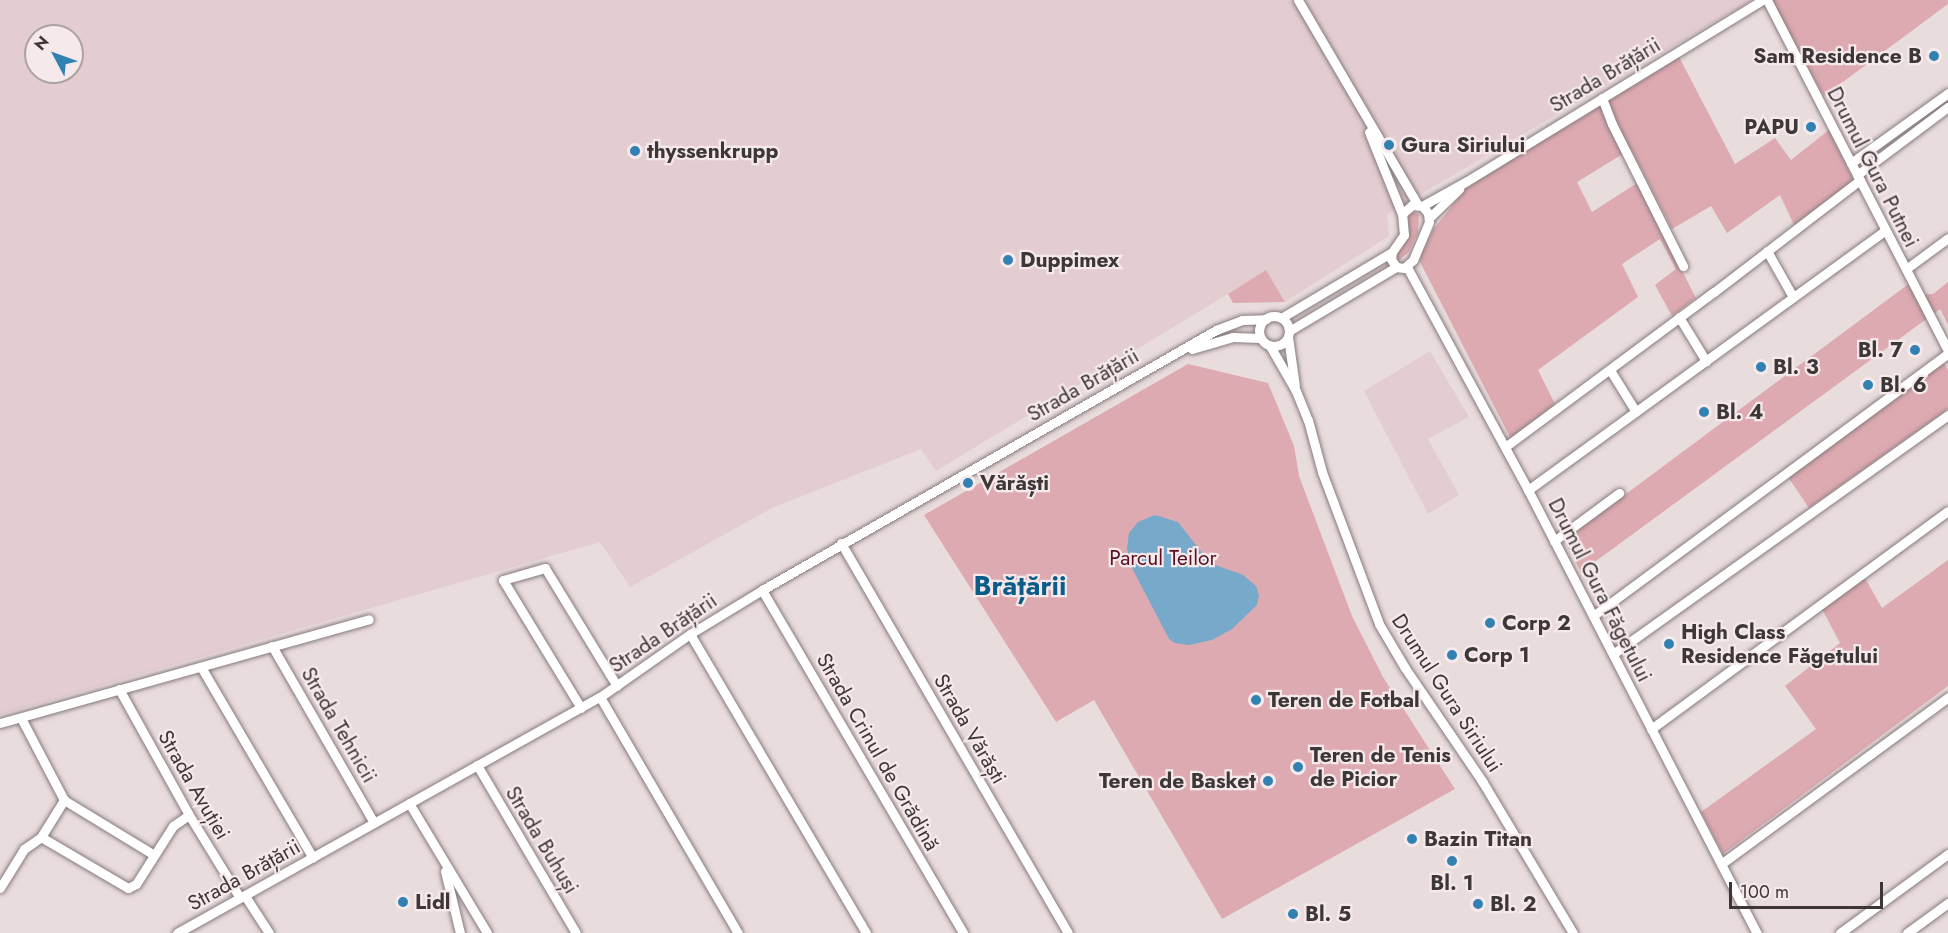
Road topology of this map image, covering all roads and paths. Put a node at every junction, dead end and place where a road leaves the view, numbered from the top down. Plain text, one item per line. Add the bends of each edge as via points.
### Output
1 (1298, 0) edge
2 (1762, 0) edge
3 (1767, 0) edge
4 (1948, 93) edge
5 (1602, 98) junction
6 (1356, 102) junction
7 (1948, 107) edge
8 (1851, 163) junction
9 (1858, 177) junction
10 (1467, 181) junction
11 (1419, 205) junction
12 (1402, 214) junction
13 (1429, 218) junction
14 (1886, 230) junction
15 (1948, 238) edge
16 (1767, 251) junction
17 (1392, 252) junction
18 (1683, 266) dead end
19 (1396, 267) junction
20 (1407, 267) junction
21 (1906, 269) junction
22 (1793, 297) junction
23 (1679, 317) junction
24 (1281, 318) junction
25 (1266, 319) junction
26 (1289, 334) junction
27 (1261, 338) junction
28 (1270, 346) junction
29 (1948, 352) edge
30 (1167, 358) junction
31 (1706, 361) junction
32 (1610, 370) junction
33 (1296, 391) junction
34 (1636, 412) junction
35 (1948, 415) edge
36 (1505, 447) junction
37 (1528, 490) junction
38 (1618, 494) dead end
39 (1948, 511) edge
40 (1554, 541) junction
41 (841, 543) junction
42 (762, 590) junction
43 (1593, 616) junction
44 (369, 619) dead end
45 (690, 634) junction
46 (272, 645) junction
47 (1613, 654) junction
48 (201, 667) junction
49 (617, 686) junction
50 (119, 689) junction
51 (600, 697) junction
52 (1948, 697) edge
53 (581, 708) junction
54 (21, 718) junction
55 (0, 723) edge
56 (1652, 729) junction
57 (477, 765) junction
58 (64, 800) junction
59 (409, 803) junction
60 (189, 815) junction
61 (374, 823) junction
62 (41, 837) junction
63 (1948, 854) edge
64 (154, 855) junction
65 (313, 858) junction
66 (444, 863) junction
67 (1722, 864) junction
68 (0, 888) edge
69 (242, 897) junction
70 (1948, 903) edge
71 (574, 932) edge
72 (177, 933) edge
73 (268, 933) edge
74 (460, 933) edge
75 (487, 933) edge
76 (738, 933) edge
77 (866, 933) edge
78 (963, 933) edge
79 (1068, 933) edge
80 (1573, 933) edge
81 (1757, 933) edge
82 (1839, 933) edge
83 (1907, 933) edge

1 - 6 street
2 - 5 street, Strada Brățării
3 - 8 street, Drumul Gura Putnei
4 - 8 street
5 - 10 street, Strada Brățării
5 - 18 street
6 - 11 street
6 - 12 street
7 - 9 street
8 - 9 street, Drumul Gura Putnei
9 - 14 street, Drumul Gura Putnei
9 - 16 street
10 - 11 street, Strada Brățării
10 - 13 street, Strada Brățării
11 - 12 street, Strada Brățării via 1408,207
11 - 13 street
12 - 17 street via 1404,234
13 - 20 street via 1419,248
14 - 21 street, Drumul Gura Putnei
14 - 22 street
15 - 21 street
16 - 22 street
16 - 23 street
17 - 19 street
17 - 24 street
19 - 20 street
19 - 26 street
20 - 36 street, Drumul Gura Făgetului
21 - 29 street, Drumul Gura Putnei
22 - 31 street
23 - 31 street
23 - 32 street
24 - 25 street
24 - 26 street via 1287,323
25 - 27 street via 1260,325
25 - 30 street, Strada Brățării via 1242,320 1225,326
26 - 28 street via 1278,346
26 - 33 street, Drumul Gura Siriului
27 - 28 street
27 - 30 street, Strada Brățării via 1233,337
28 - 33 street, Drumul Gura Siriului
29 - 43 street
30 - 41 street, Strada Brățării
31 - 34 street
32 - 34 street
32 - 36 street
33 - 80 street, Drumul Gura Siriului via 1379,624 1482,781
34 - 37 street
35 - 47 street
36 - 37 street, Drumul Gura Făgetului
37 - 40 street, Drumul Gura Făgetului
38 - 40 street
39 - 56 street
40 - 43 street, Drumul Gura Făgetului
41 - 42 street, Strada Brățării
41 - 79 street, Strada Vărăști
42 - 45 street, Strada Brățării
42 - 78 street, Strada Crinul de Grădină
43 - 47 street, Drumul Gura Făgetului
44 - 46 street
45 - 49 street, Strada Brățării
45 - 77 street
46 - 48 street
46 - 61 street, Strada Tehnicii
47 - 56 street, Drumul Gura Făgetului
48 - 50 street
48 - 65 street
49 - 51 street, Strada Brățării
49 - 53 street via 544,568 503,580
50 - 54 street
50 - 60 street, Strada Avuției
51 - 53 street, Strada Brățării
51 - 76 street
52 - 67 street
53 - 57 street, Strada Brățării
54 - 55 street
54 - 58 street
56 - 67 street, Drumul Gura Făgetului
57 - 59 street, Strada Brățării
57 - 71 street, Strada Buhuși
58 - 62 street
58 - 64 street
59 - 61 street, Strada Brățării
59 - 66 street
60 - 64 street via 173,826
60 - 69 street, Strada Avuției
61 - 65 street, Strada Brățării
62 - 64 street via 128,888 136,884
62 - 68 street via 24,849
63 - 82 street
65 - 69 street, Strada Brățării
66 - 74 street
66 - 75 street
67 - 81 street, Drumul Gura Făgetului
69 - 72 street, Strada Brățării
69 - 73 street, Strada Avuției
70 - 83 street

